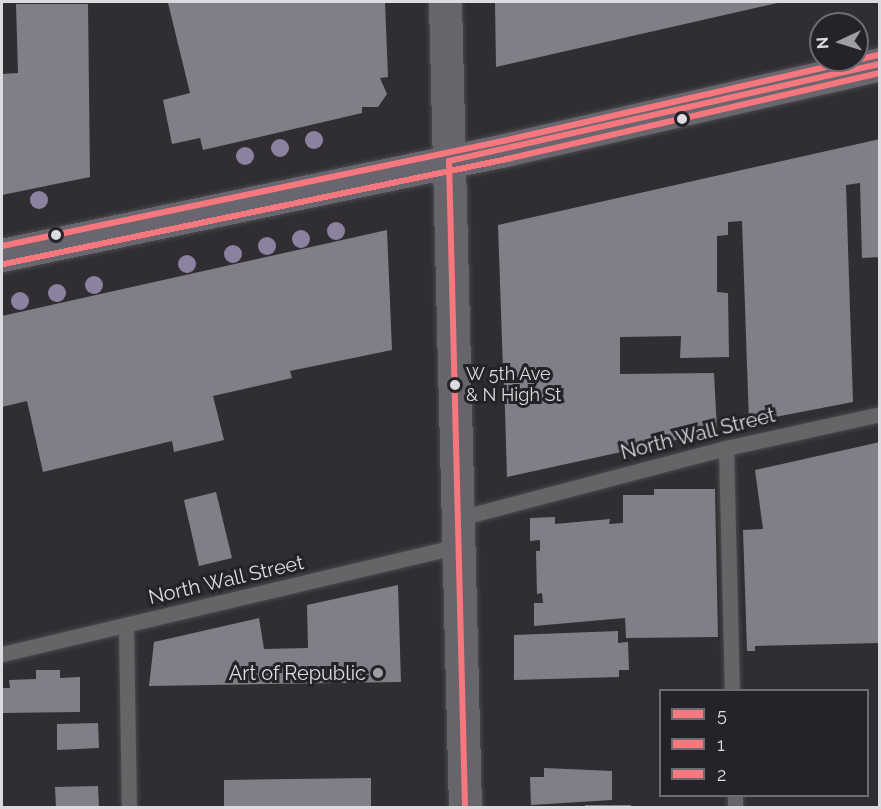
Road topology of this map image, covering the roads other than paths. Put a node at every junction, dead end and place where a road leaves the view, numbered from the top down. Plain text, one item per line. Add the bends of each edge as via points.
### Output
1 (445, 2) edge
2 (879, 64) edge
3 (449, 161) junction
4 (2, 255) edge
5 (879, 414) edge
6 (726, 448) junction
7 (459, 532) junction
8 (126, 626) junction
9 (2, 654) edge
10 (732, 689) edge
11 (129, 807) edge
12 (465, 807) edge

1 - 3 main road
2 - 3 main road
3 - 4 main road
3 - 7 main road
5 - 6 lane, North Wall Street
6 - 7 lane, North Wall Street
6 - 10 lane
7 - 8 lane, North Wall Street
7 - 12 main road
8 - 9 lane, North Wall Street
8 - 11 lane

